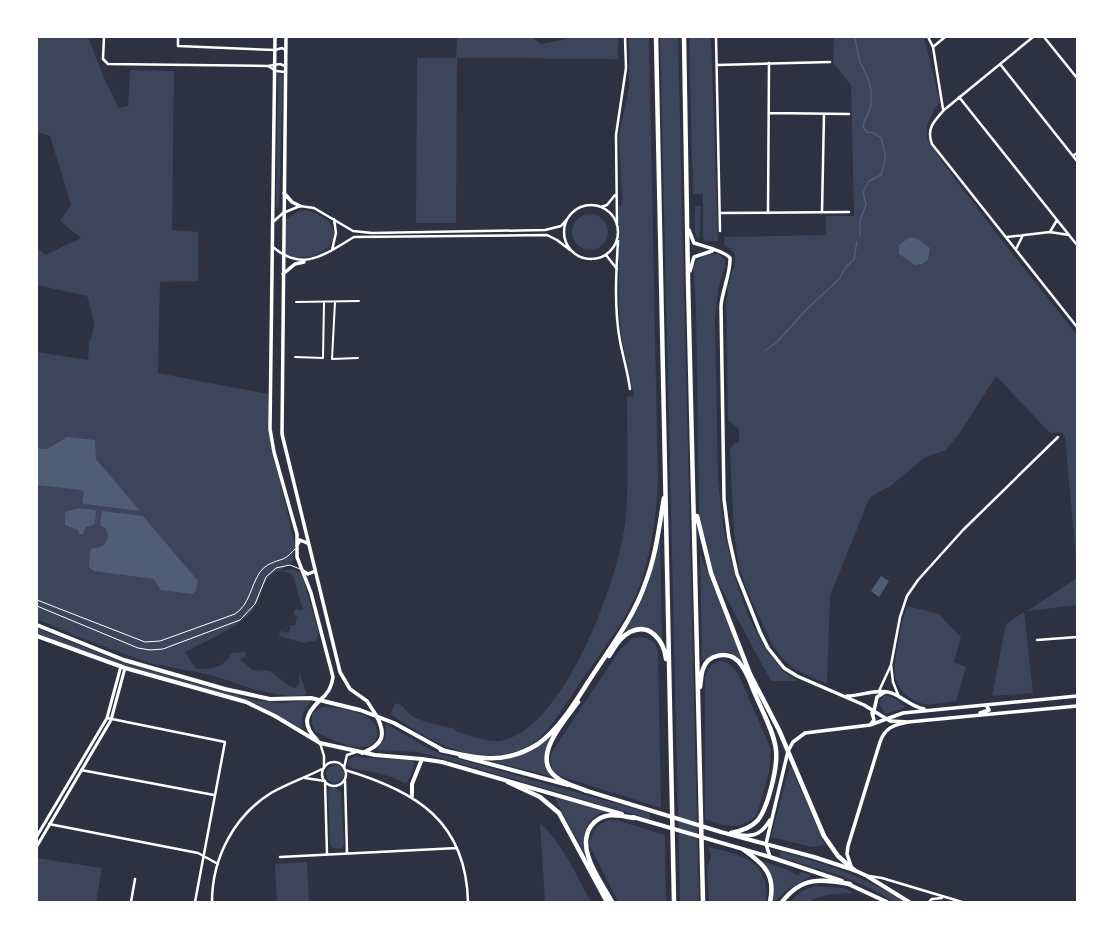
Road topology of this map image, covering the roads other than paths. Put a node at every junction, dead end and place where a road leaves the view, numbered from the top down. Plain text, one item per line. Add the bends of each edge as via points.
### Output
1 (104, 37) edge
2 (178, 37) edge
3 (275, 37) edge
4 (286, 37) edge
5 (624, 37) edge
6 (656, 37) edge
7 (684, 37) edge
8 (716, 37) edge
9 (928, 37) edge
10 (945, 37) edge
11 (1033, 37) edge
12 (1044, 37) edge
13 (933, 47) junction
14 (275, 50) junction
15 (285, 50) junction
16 (830, 62) dead end
17 (769, 63) junction
18 (276, 64) junction
19 (1000, 64) junction
20 (717, 65) junction
21 (268, 66) junction
22 (285, 66) junction
23 (276, 71) junction
24 (285, 72) junction
25 (1077, 78) edge
26 (959, 97) junction
27 (944, 110) junction
28 (769, 113) junction
29 (824, 114) junction
30 (849, 114) dead end
31 (1077, 153) edge
32 (1073, 156) junction
33 (1077, 161) edge
34 (284, 193) junction
35 (616, 193) junction
36 (300, 206) junction
37 (602, 207) junction
38 (822, 212) junction
39 (850, 212) dead end
40 (284, 213) junction
41 (720, 213) junction
42 (768, 213) junction
43 (568, 218) junction
44 (334, 220) junction
45 (1057, 220) junction
46 (273, 222) junction
47 (687, 222) junction
48 (617, 224) junction
49 (720, 231) dead end
50 (478, 232) junction
51 (1050, 232) junction
52 (1023, 235) junction
53 (1069, 235) junction
54 (478, 237) junction
55 (1007, 237) junction
56 (618, 238) junction
57 (1077, 245) edge
58 (273, 247) junction
59 (1016, 249) junction
60 (332, 250) junction
61 (570, 250) junction
62 (713, 250) junction
63 (606, 255) junction
64 (283, 256) junction
65 (304, 262) junction
66 (617, 269) junction
67 (283, 274) junction
68 (688, 280) junction
69 (360, 301) dead end
70 (296, 302) dead end
71 (324, 302) junction
72 (335, 302) junction
73 (1077, 327) edge
74 (295, 357) dead end
75 (358, 358) dead end
76 (630, 389) dead end
77 (1058, 437) dead end
78 (666, 484) junction
79 (694, 496) junction
80 (308, 544) junction
81 (296, 547) junction
82 (302, 571) junction
83 (315, 571) junction
84 (37, 600) edge
85 (37, 606) edge
86 (37, 625) edge
87 (37, 636) edge
88 (1077, 637) edge
89 (1037, 640) dead end
90 (890, 665) junction
91 (123, 667) junction
92 (669, 684) junction
93 (881, 685) junction
94 (879, 691) junction
95 (886, 691) junction
96 (870, 692) junction
97 (844, 696) junction
98 (1077, 696) edge
99 (877, 697) junction
100 (899, 697) junction
101 (320, 700) junction
102 (329, 702) junction
103 (875, 703) junction
104 (986, 704) junction
105 (315, 706) junction
106 (1077, 706) edge
107 (698, 708) junction
108 (927, 710) junction
109 (873, 713) junction
110 (376, 715) junction
111 (880, 715) junction
112 (956, 717) junction
113 (106, 718) junction
114 (886, 719) junction
115 (111, 720) junction
116 (908, 722) junction
117 (870, 725) junction
118 (320, 743) junction
119 (441, 750) junction
120 (356, 752) junction
121 (362, 753) junction
122 (422, 758) junction
123 (324, 768) junction
124 (345, 769) junction
125 (81, 770) junction
126 (305, 778) junction
127 (345, 780) junction
128 (325, 781) junction
129 (508, 782) junction
130 (588, 791) junction
131 (214, 795) junction
132 (412, 796) junction
133 (772, 815) junction
134 (634, 818) junction
135 (49, 824) junction
136 (717, 831) junction
137 (731, 833) junction
138 (37, 836) edge
139 (766, 844) junction
140 (37, 846) edge
141 (457, 848) junction
142 (744, 850) junction
143 (328, 854) junction
144 (347, 854) junction
145 (203, 856) junction
146 (280, 857) dead end
147 (770, 857) junction
148 (218, 864) junction
149 (854, 870) junction
150 (867, 876) junction
151 (135, 879) dead end
152 (850, 884) junction
153 (947, 898) junction
154 (131, 902) edge
155 (195, 902) edge
156 (212, 902) edge
157 (468, 902) edge
158 (607, 902) edge
159 (612, 902) edge
160 (674, 902) edge
161 (703, 902) edge
162 (770, 902) edge
163 (782, 902) edge
164 (887, 902) edge
165 (909, 902) edge
166 (930, 902) edge
167 (962, 902) edge

1 - 21 street via 103,59 108,64
2 - 14 street via 178,46
3 - 14 main road
4 - 15 main road
5 - 35 street via 626,68 616,135
6 - 78 highway
7 - 47 highway
8 - 20 street
9 - 13 street
10 - 13 street
11 - 19 street
12 - 25 street
13 - 27 street
14 - 15 street
14 - 18 main road
15 - 22 main road
16 - 17 street
17 - 20 street
17 - 28 street
18 - 21 street
18 - 22 street
18 - 23 main road
19 - 26 street
19 - 32 street
20 - 41 street
21 - 23 street
22 - 24 main road
23 - 24 street
23 - 46 main road
24 - 34 main road
26 - 27 street
26 - 45 street
27 - 55 street via 932,123 929,137 932,144
28 - 29 street
28 - 42 street
29 - 30 street
29 - 38 street
31 - 32 street
32 - 33 street
34 - 36 main road
34 - 40 main road
35 - 37 street via 613,200
35 - 48 street
36 - 40 street
36 - 44 street via 314,208
37 - 43 street via 586,206 573,212
37 - 48 street
38 - 39 street
38 - 42 street
40 - 46 street
40 - 64 main road
41 - 42 street
41 - 49 street
43 - 50 street via 560,226 545,230
43 - 61 street via 564,234
44 - 50 street via 353,231 372,233
44 - 60 street via 336,233
45 - 51 street
45 - 53 street
46 - 58 main road
47 - 62 main road via 694,243
47 - 68 highway
48 - 56 street
50 - 54 street
51 - 52 street
51 - 53 street
52 - 55 street
52 - 59 street
53 - 57 street
54 - 60 street via 354,238
54 - 61 street via 547,235
55 - 59 street
56 - 63 street
56 - 66 street
58 - 64 street
58 - 81 main road via 270,429 297,534
59 - 73 street
60 - 65 street
61 - 63 street via 591,260
62 - 68 main road via 694,257
62 - 97 main road via 727,255 730,264 721,306 724,499 737,574 760,632 768,648 784,668 805,681
63 - 66 street
64 - 65 street
64 - 67 main road
65 - 67 main road via 288,268
66 - 76 street via 620,340
67 - 80 main road via 282,434
68 - 79 highway
69 - 72 street
70 - 71 street
71 - 72 street
71 - 74 street via 323,358
72 - 75 street via 332,359
77 - 90 street via 959,535 918,580 907,596 900,617
78 - 92 highway
78 - 119 highway via 656,548 645,584 631,616 555,727 538,744 500,758 468,756
79 - 107 highway
79 - 149 highway via 711,573 750,674 779,730 824,836 841,859
80 - 81 main road via 300,540
80 - 83 main road
81 - 82 main road
81 - 84 lane via 285,558 269,564 259,573 248,600 235,614 160,641 145,642
82 - 83 main road via 308,574
82 - 85 lane via 290,565 276,568 266,577 255,604 240,620 163,649 138,648
82 - 101 main road via 311,593 333,676 325,696
83 - 110 main road via 340,672 350,689 368,701
86 - 101 main road via 124,660 225,689 270,699
87 - 91 main road
88 - 89 street
90 - 93 street
90 - 100 street
91 - 113 street
91 - 115 street
91 - 118 main road via 246,702
92 - 130 highway via 666,654 655,634 636,630 618,642 554,737 547,752 546,763 552,774 562,781
92 - 160 highway
93 - 94 street
93 - 96 street
94 - 95 main road
94 - 96 main road
94 - 99 main road
95 - 99 main road
95 - 100 main road
96 - 97 main road via 858,696
97 - 109 main road via 864,705
98 - 104 main road
99 - 103 main road
100 - 108 main road via 909,704
101 - 102 main road
101 - 105 main road
102 - 105 main road
102 - 110 main road
103 - 109 main road
103 - 111 main road
104 - 108 main road
104 - 112 main road via 989,710 987,712
105 - 118 main road via 309,712 307,724 312,735
106 - 112 main road
107 - 137 highway via 702,674 706,663 716,656 732,657 741,664 747,675 774,741 774,773 761,815 752,826
107 - 161 highway
108 - 114 main road via 897,714
109 - 111 main road
109 - 117 main road via 874,720
110 - 119 main road
110 - 121 main road via 382,726 381,740 377,746
111 - 114 main road
112 - 116 main road
113 - 115 street
113 - 138 street
114 - 116 main road
114 - 117 main road
115 - 125 street
115 - 131 street via 225,742
116 - 149 main road via 887,729 880,742 847,854
117 - 133 main road via 799,736 793,742 786,758
118 - 120 main road
118 - 123 street
119 - 130 main road
120 - 121 main road
120 - 124 street via 347,755
121 - 122 main road
122 - 129 main road
122 - 132 main road via 412,784
123 - 124 street via 336,763
123 - 126 street
123 - 128 street
124 - 127 street
124 - 132 street via 388,784
125 - 131 street
125 - 135 street
126 - 128 street
126 - 148 street via 289,783 256,804 229,836
127 - 128 street via 335,786
127 - 144 street
128 - 143 street
129 - 134 main road
129 - 158 highway via 540,797 559,813
130 - 136 main road
131 - 145 street
132 - 141 street via 443,824
133 - 137 main road via 766,826 756,835
133 - 139 main road
134 - 142 main road
134 - 159 highway via 602,816 588,831 586,840 590,859
135 - 140 street
135 - 145 street
136 - 137 main road
136 - 139 main road
139 - 147 main road
139 - 149 main road
141 - 144 street
141 - 157 street via 467,881
142 - 147 main road
142 - 162 highway via 756,858 768,873 772,892
143 - 144 street
143 - 146 street
145 - 148 street
145 - 155 street
147 - 152 main road
148 - 156 street
149 - 150 main road
150 - 153 street via 882,878
150 - 165 main road
151 - 154 street
152 - 163 highway via 820,879 809,882
152 - 164 main road
153 - 166 street via 936,898
153 - 167 street

